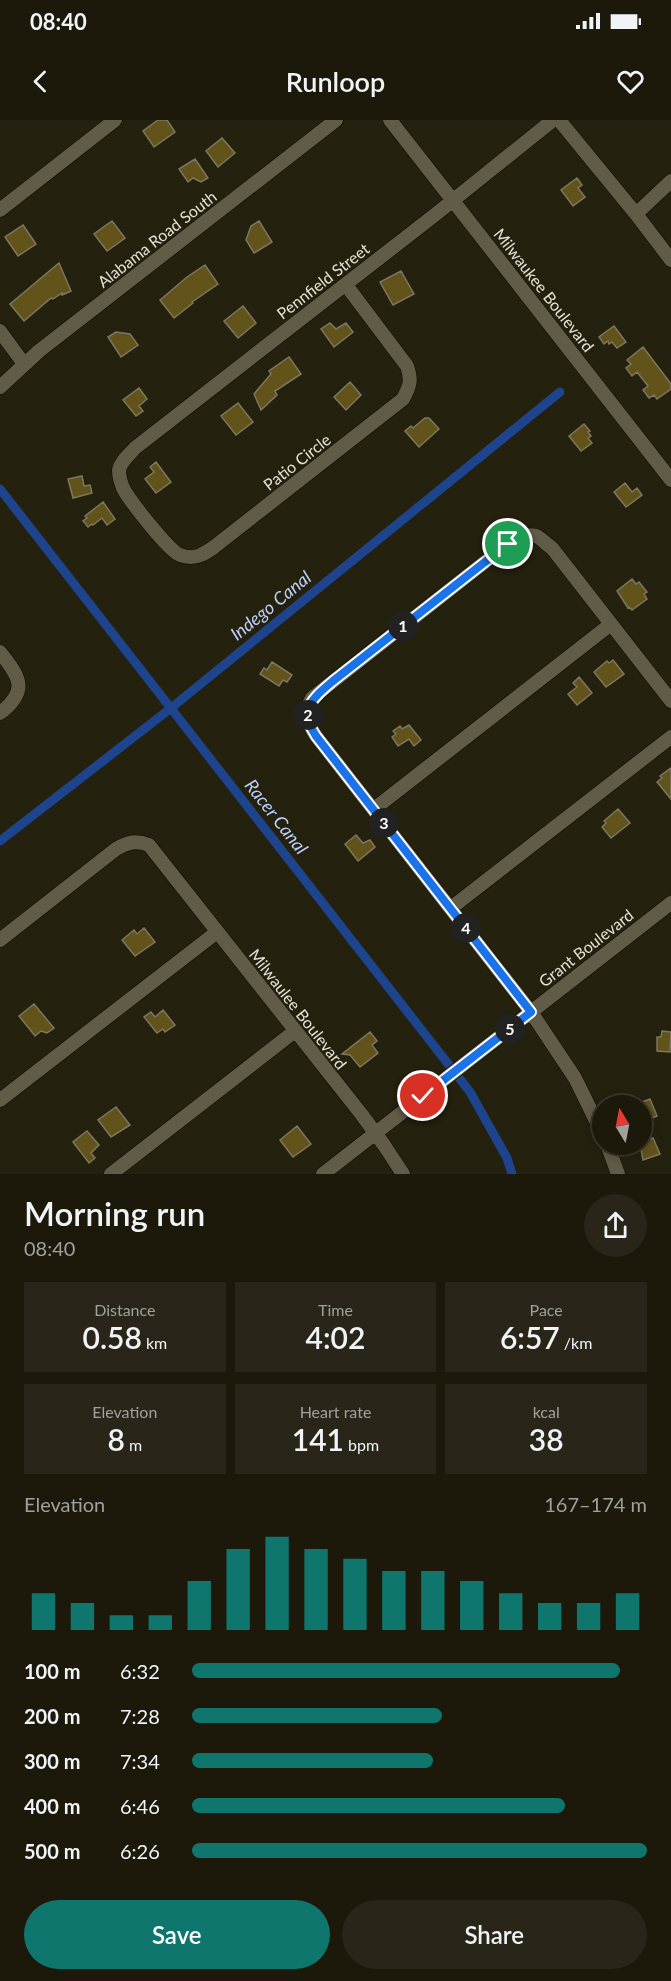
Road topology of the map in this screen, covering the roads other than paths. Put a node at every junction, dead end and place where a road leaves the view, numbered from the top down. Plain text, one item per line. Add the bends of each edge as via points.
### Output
1 (115, 120) edge
2 (336, 120) edge
3 (390, 120) edge
4 (553, 120) edge
5 (559, 120) edge
6 (671, 181) edge
7 (453, 200) junction
8 (0, 210) edge
9 (636, 214) junction
10 (671, 260) edge
11 (346, 285) junction
12 (0, 331) edge
13 (24, 364) junction
14 (0, 387) edge
15 (119, 473) joint
16 (671, 480) edge
17 (611, 624) junction
18 (0, 652) edge
19 (671, 701) edge
20 (0, 713) edge
21 (671, 737) edge
22 (374, 809) junction
23 (671, 903) edge
24 (451, 908) junction
25 (217, 932) junction
26 (0, 940) edge
27 (531, 1012) junction
28 (295, 1031) junction
29 (0, 1100) edge
30 (592, 1113) edge
31 (375, 1133) junction
32 (611, 1155) edge
33 (111, 1174) edge
34 (323, 1174) edge
35 (403, 1174) edge
36 (618, 1174) edge

1 - 8 street
2 - 13 street, Alabama Road South
3 - 7 street, Milwaukee Boulevard
4 - 7 street, Pennfield Street
5 - 9 street
6 - 9 street
7 - 11 street, Pennfield Street
7 - 16 street, Milwaukee Boulevard
9 - 10 street
11 - 15 street, Pennfield Street via 135,448 121,463
11 - 15 street, Patio Circle via 407,366 410,387 403,399 224,541 192,558 178,555 170,548 129,497
12 - 13 street
13 - 14 street, Alabama Road South
17 - 19 street
17 - 22 street
17 - 22 street via 552,548 537,536 527,535 508,544 382,642 312,698 307,707 309,726
18 - 20 street via 20,683 18,694
21 - 24 street
22 - 24 street
23 - 27 street, Grant Boulevard
24 - 27 street
25 - 26 street, Milwaulee Boulevard via 149,845 138,841 116,849
25 - 28 street, Milwaulee Boulevard
25 - 29 street
27 - 30 street via 575,1078
27 - 31 street, Grant Boulevard
28 - 31 street, Milwaulee Boulevard
28 - 33 street
31 - 34 street, Grant Boulevard
31 - 35 street, Milwaulee Boulevard
32 - 36 street

